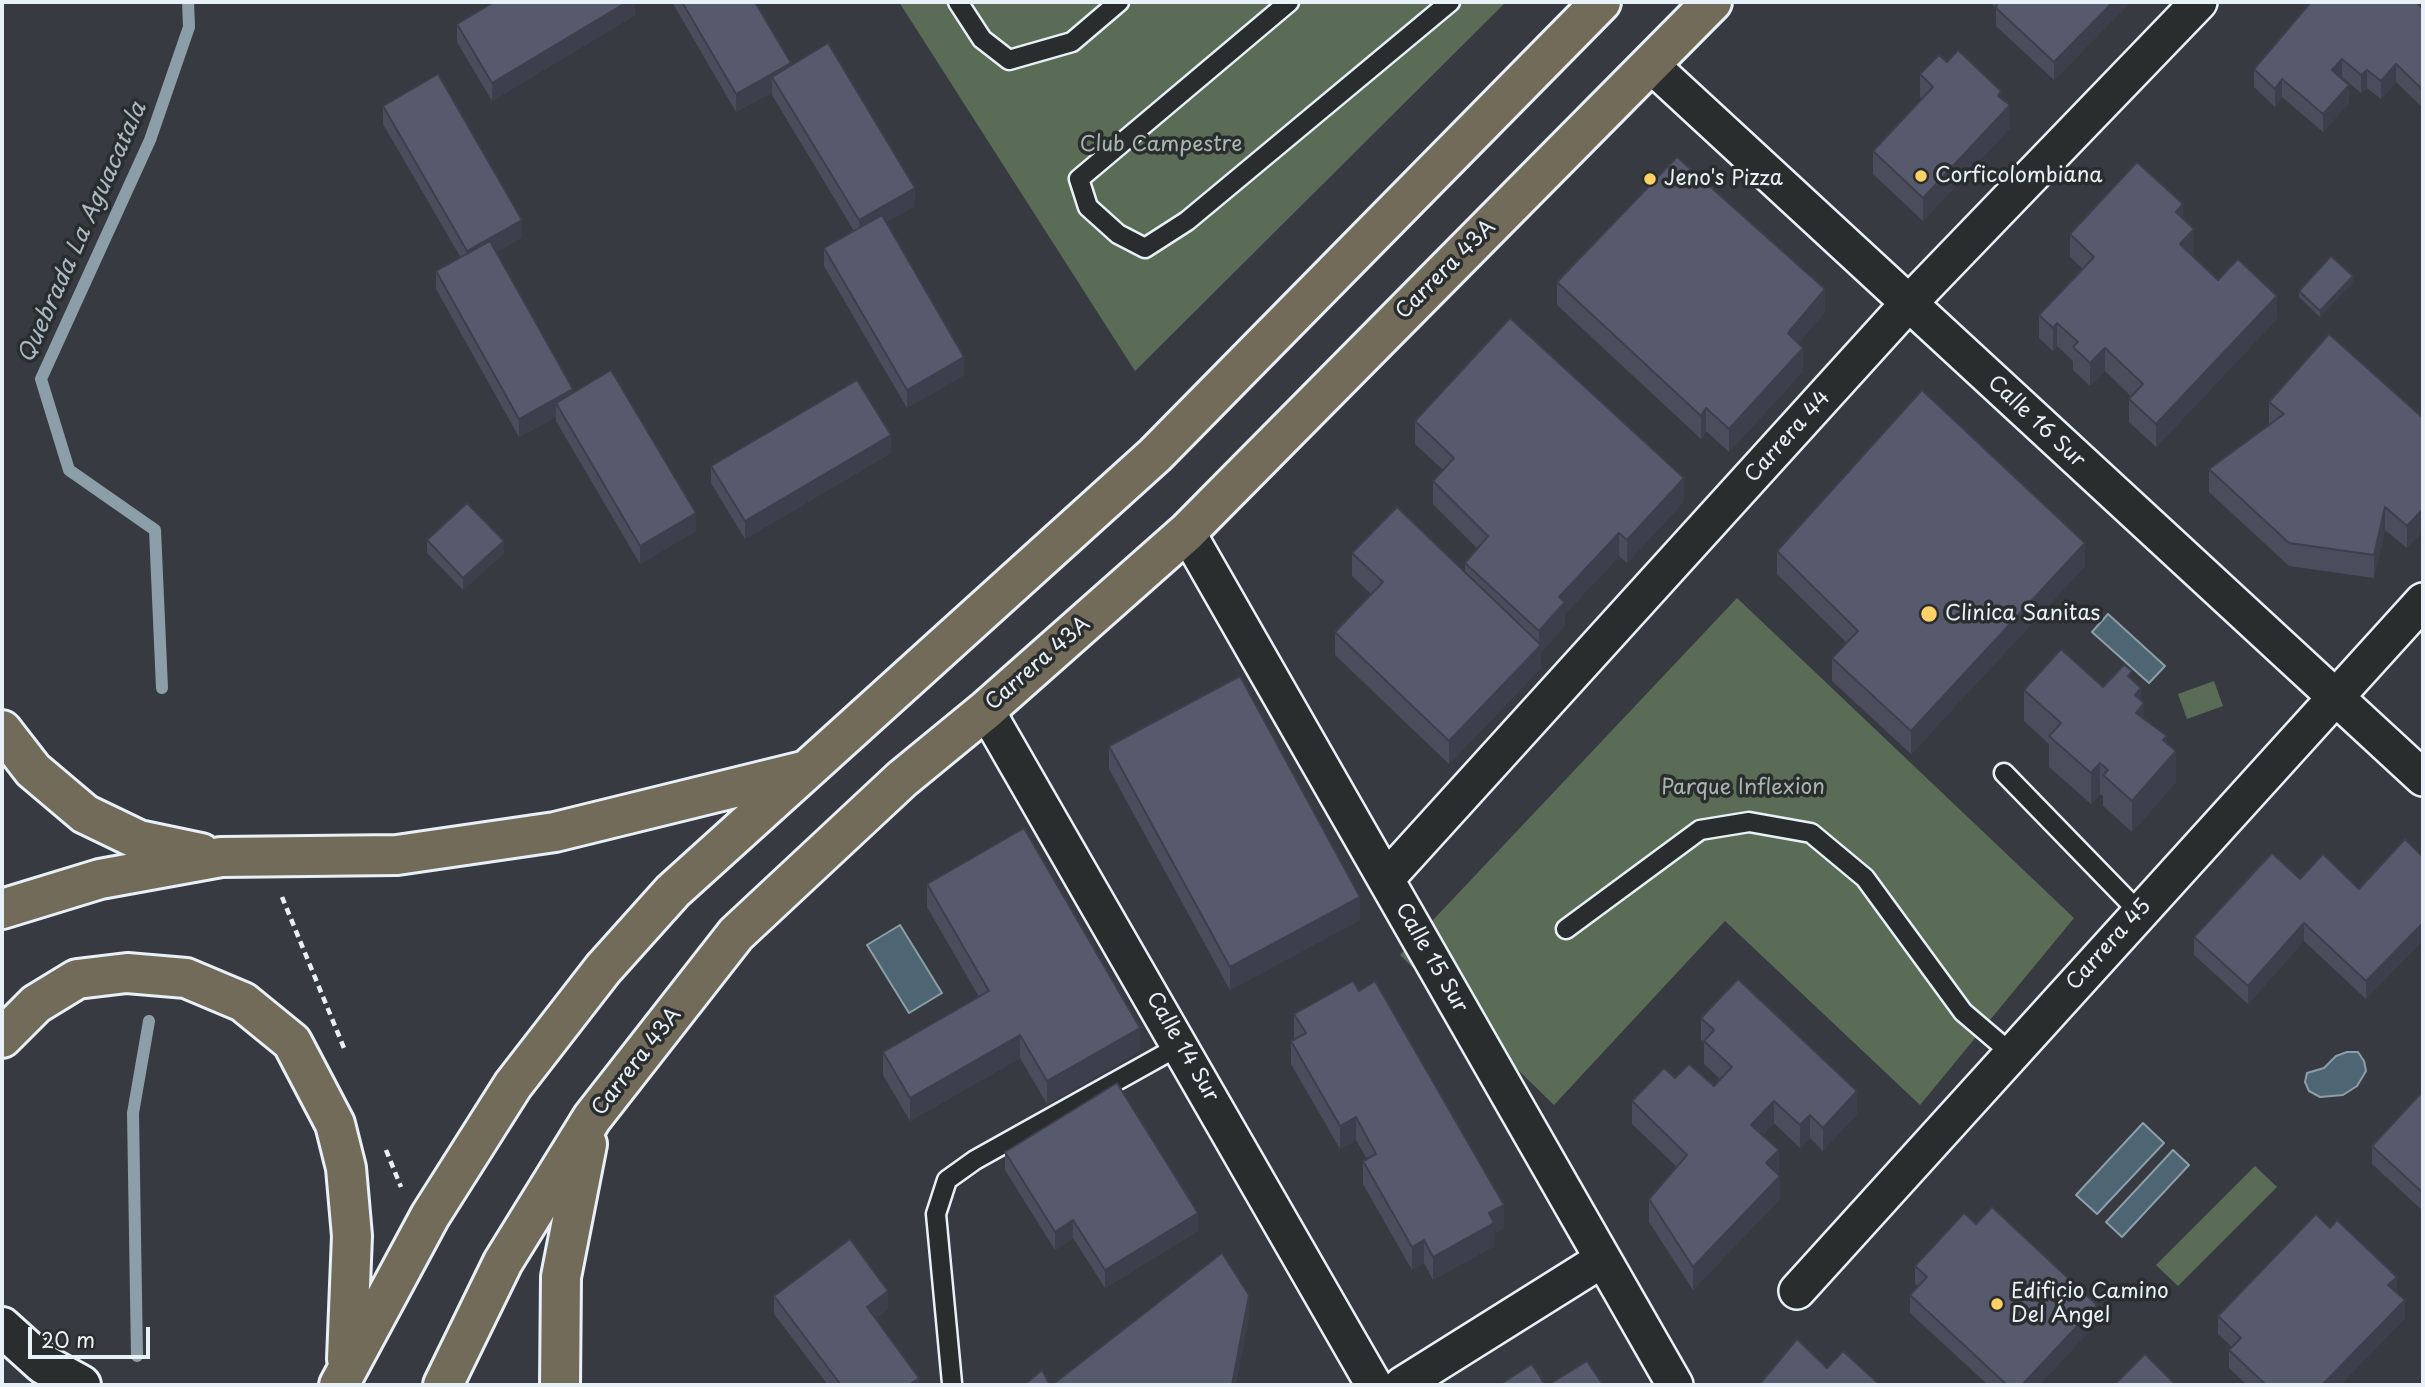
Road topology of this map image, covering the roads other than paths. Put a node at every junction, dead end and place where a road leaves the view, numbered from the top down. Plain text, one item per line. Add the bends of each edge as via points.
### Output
1 (958, 2) edge
2 (1119, 2) edge
3 (1289, 2) edge
4 (1450, 2) edge
5 (1601, 2) edge
6 (1682, 2) edge
7 (1712, 2) edge
8 (2199, 2) edge
9 (1650, 64) junction
10 (1595, 117) junction
11 (1909, 304) junction
12 (1187, 532) junction
13 (2423, 601) edge
14 (2335, 697) junction
15 (986, 710) junction
16 (2, 730) edge
17 (808, 770) junction
18 (2004, 773) dead end
19 (2423, 778) edge
20 (220, 857) junction
21 (1386, 879) junction
22 (2, 909) edge
23 (2139, 912) junction
24 (1566, 929) dead end
25 (2, 1038) edge
26 (1181, 1045) junction
27 (2011, 1053) junction
28 (592, 1118) junction
29 (1603, 1259) junction
30 (1797, 1291) dead end
31 (2, 1327) edge
32 (342, 1377) edge
33 (952, 1383) dead end
34 (80, 1385) edge
35 (443, 1385) edge
36 (560, 1385) edge
37 (1374, 1385) edge
38 (1402, 1385) edge
39 (1675, 1385) edge

1 - 2 lane via 982,39 1009,60 1072,43
3 - 4 lane via 1079,179 1088,207 1118,234 1145,248 1187,221
5 - 17 main road via 1155,455
6 - 10 main road via 1624,61
7 - 9 main road, Carrera 43A
8 - 11 street, Carrera 44
9 - 10 main road, Carrera 43A
9 - 11 street, Calle 16 Sur
10 - 12 main road, Carrera 43A
11 - 14 street, Calle 16 Sur
11 - 21 street, Carrera 44
12 - 15 main road, Carrera 43A
12 - 21 street, Calle 15 Sur
13 - 14 street, Carrera 45
14 - 19 street, Calle 16 Sur
14 - 23 street, Carrera 45
15 - 26 street, Calle 14 Sur
15 - 28 main road, Carrera 43A via 902,779 736,934
16 - 20 main road via 33,770 85,814 139,840
17 - 20 main road via 555,832 397,855
17 - 32 main road via 673,891 595,980 513,1085 430,1216
18 - 23 lane
20 - 22 main road via 100,879
21 - 29 street, Calle 15 Sur
23 - 27 street, Carrera 45
24 - 27 lane via 1700,830 1749,822 1811,834 1865,878 1963,1012
25 - 32 main road via 36,1004 78,979 127,972 197,982 243,1002 292,1042 335,1124 346,1168 352,1236
26 - 33 lane via 947,1180 936,1214
26 - 37 street, Calle 14 Sur
27 - 30 street, Carrera 45
28 - 35 main road, Carrera 43A via 503,1262
28 - 36 main road via 561,1277
29 - 38 street
29 - 39 street, Calle 15 Sur
31 - 34 street via 43,1364

